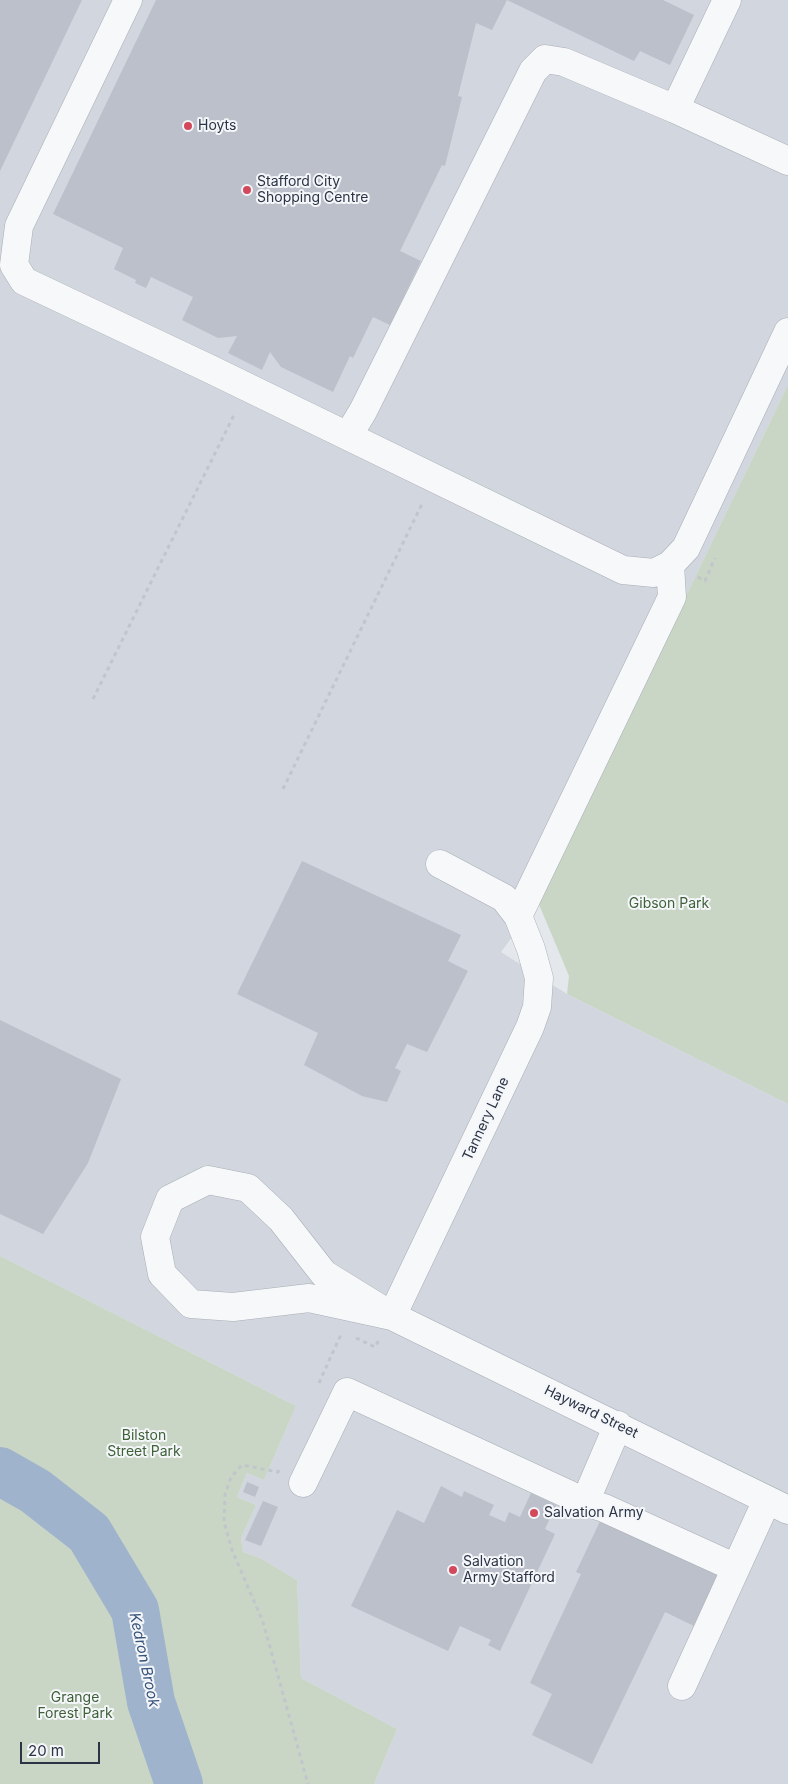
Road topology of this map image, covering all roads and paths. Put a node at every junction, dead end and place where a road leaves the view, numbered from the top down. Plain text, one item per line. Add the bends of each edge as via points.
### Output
1 (128, 0) edge
2 (727, 0) edge
3 (675, 109) junction
4 (788, 161) edge
5 (788, 332) edge
6 (235, 413) dead end
7 (348, 436) junction
8 (422, 504) dead end
9 (670, 564) junction
10 (94, 698) dead end
11 (283, 789) dead end
12 (440, 864) dead end
13 (518, 916) junction
14 (392, 1316) junction
15 (318, 1384) dead end
16 (618, 1425) junction
17 (282, 1463) dead end
18 (303, 1483) dead end
19 (585, 1502) junction
20 (778, 1505) edge
21 (736, 1568) junction
22 (682, 1686) dead end
23 (308, 1784) edge

1 - 7 street via 19,226 14,265 24,281
2 - 3 street
3 - 4 street
3 - 7 street via 564,62 545,59 531,76
5 - 9 street via 686,548
6 - 10 path
7 - 9 street via 623,570 654,573
8 - 11 path
9 - 13 street via 672,597
12 - 13 street, Tannery Lane via 504,898
13 - 14 street, Tannery Lane via 539,978 537,1006 530,1027
14 - 14 street, Hayward Street via 309,1298 233,1306 191,1304 162,1274 155,1237 170,1199 208,1180 248,1188 281,1219 324,1274
14 - 15 path via 375,1347 342,1331
14 - 16 street, Hayward Street
16 - 19 street
16 - 20 street, Hayward Street
17 - 23 path via 278,1472 242,1465 231,1476 225,1495 224,1522 232,1550 263,1622
18 - 19 street via 346,1392
19 - 21 street
20 - 21 street
21 - 22 street

